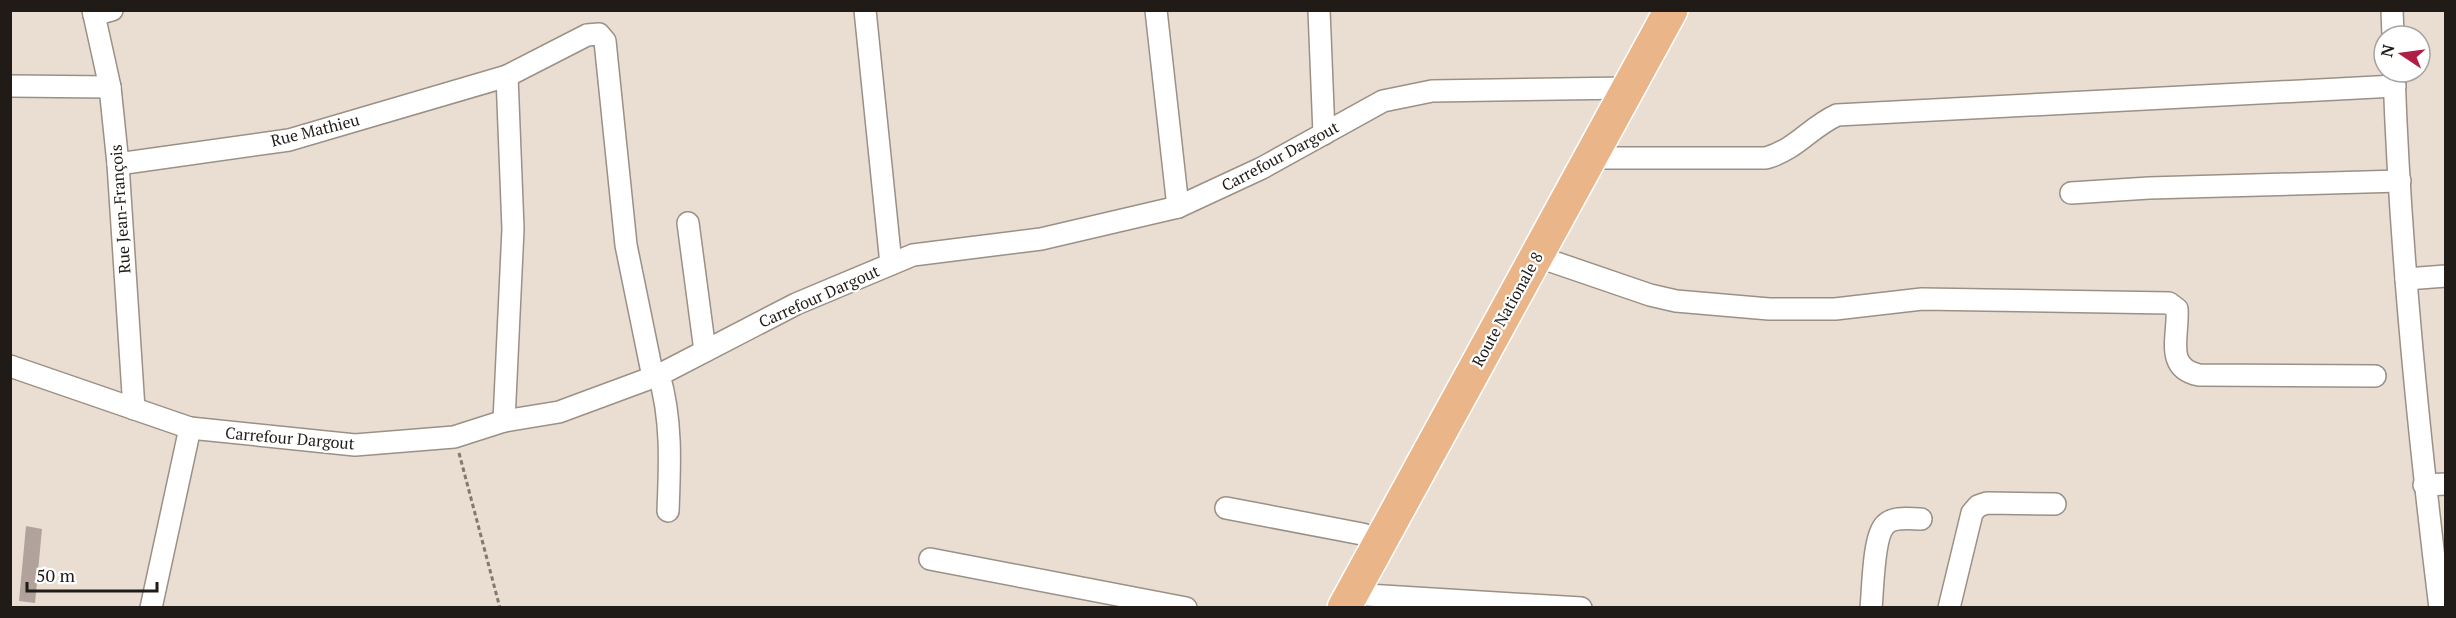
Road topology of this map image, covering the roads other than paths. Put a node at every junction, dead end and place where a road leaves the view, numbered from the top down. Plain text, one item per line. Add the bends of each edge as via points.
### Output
1 (865, 10) edge
2 (1156, 10) edge
3 (1319, 10) edge
4 (1671, 10) edge
5 (99, 12) edge
6 (507, 76) junction
7 (2372, 80) edge
8 (2395, 84) edge
9 (10, 86) edge
10 (110, 87) junction
11 (1628, 88) junction
12 (1324, 134) junction
13 (1589, 158) junction
14 (118, 164) junction
15 (2400, 181) junction
16 (2071, 193) dead end
17 (1178, 207) junction
18 (688, 223) dead end
19 (1536, 256) junction
20 (891, 264) junction
21 (2445, 276) edge
22 (2406, 279) junction
23 (705, 351) junction
24 (10, 366) edge
25 (656, 376) junction
26 (2375, 376) dead end
27 (134, 409) junction
28 (504, 421) junction
29 (190, 428) junction
30 (2435, 485) edge
31 (2055, 504) dead end
32 (1226, 508) dead end
33 (668, 511) dead end
34 (1921, 519) dead end
35 (1380, 540) junction
36 (930, 559) dead end
37 (1347, 601) edge
38 (151, 608) edge
39 (1186, 608) edge
40 (1581, 608) edge
41 (1871, 608) edge
42 (1949, 608) edge
43 (2439, 608) edge

1 - 20 street
2 - 17 street
3 - 12 street
4 - 11 main road, Route Nationale 8
5 - 10 street, Rue Jean-François
6 - 14 street, Rue Mathieu via 289,140
6 - 25 street, Rue Mathieu via 587,35 599,34 605,41 626,245
6 - 28 street via 513,229
7 - 13 street via 1837,115 1822,122 1785,153 1766,158
8 - 15 street
9 - 10 street
10 - 14 street, Rue Jean-François
11 - 12 street, Carrefour Dargout via 1432,91 1383,101
11 - 13 main road, Route Nationale 8
12 - 17 street, Carrefour Dargout
13 - 19 main road, Route Nationale 8
14 - 27 street, Rue Jean-François
15 - 16 street
15 - 22 street
17 - 20 street, Carrefour Dargout via 1041,239 913,255
18 - 23 street
19 - 26 street via 1676,302 1769,309 1834,309 1922,299 2169,303 2177,309 2176,357 2186,373
19 - 35 main road, Route Nationale 8
20 - 23 street, Carrefour Dargout via 796,304
21 - 22 street
22 - 30 street
23 - 25 street, Carrefour Dargout
24 - 27 street, Carrefour Dargout
25 - 28 street, Carrefour Dargout via 559,412
25 - 33 street via 667,401 669,423
27 - 29 street, Carrefour Dargout
28 - 29 street, Carrefour Dargout via 454,437 355,445
29 - 38 street
30 - 43 street
31 - 42 street via 1978,506 1972,513
32 - 35 street
34 - 41 street via 1896,519 1885,525 1879,537
35 - 37 main road, Route Nationale 8
36 - 39 street
37 - 40 street

